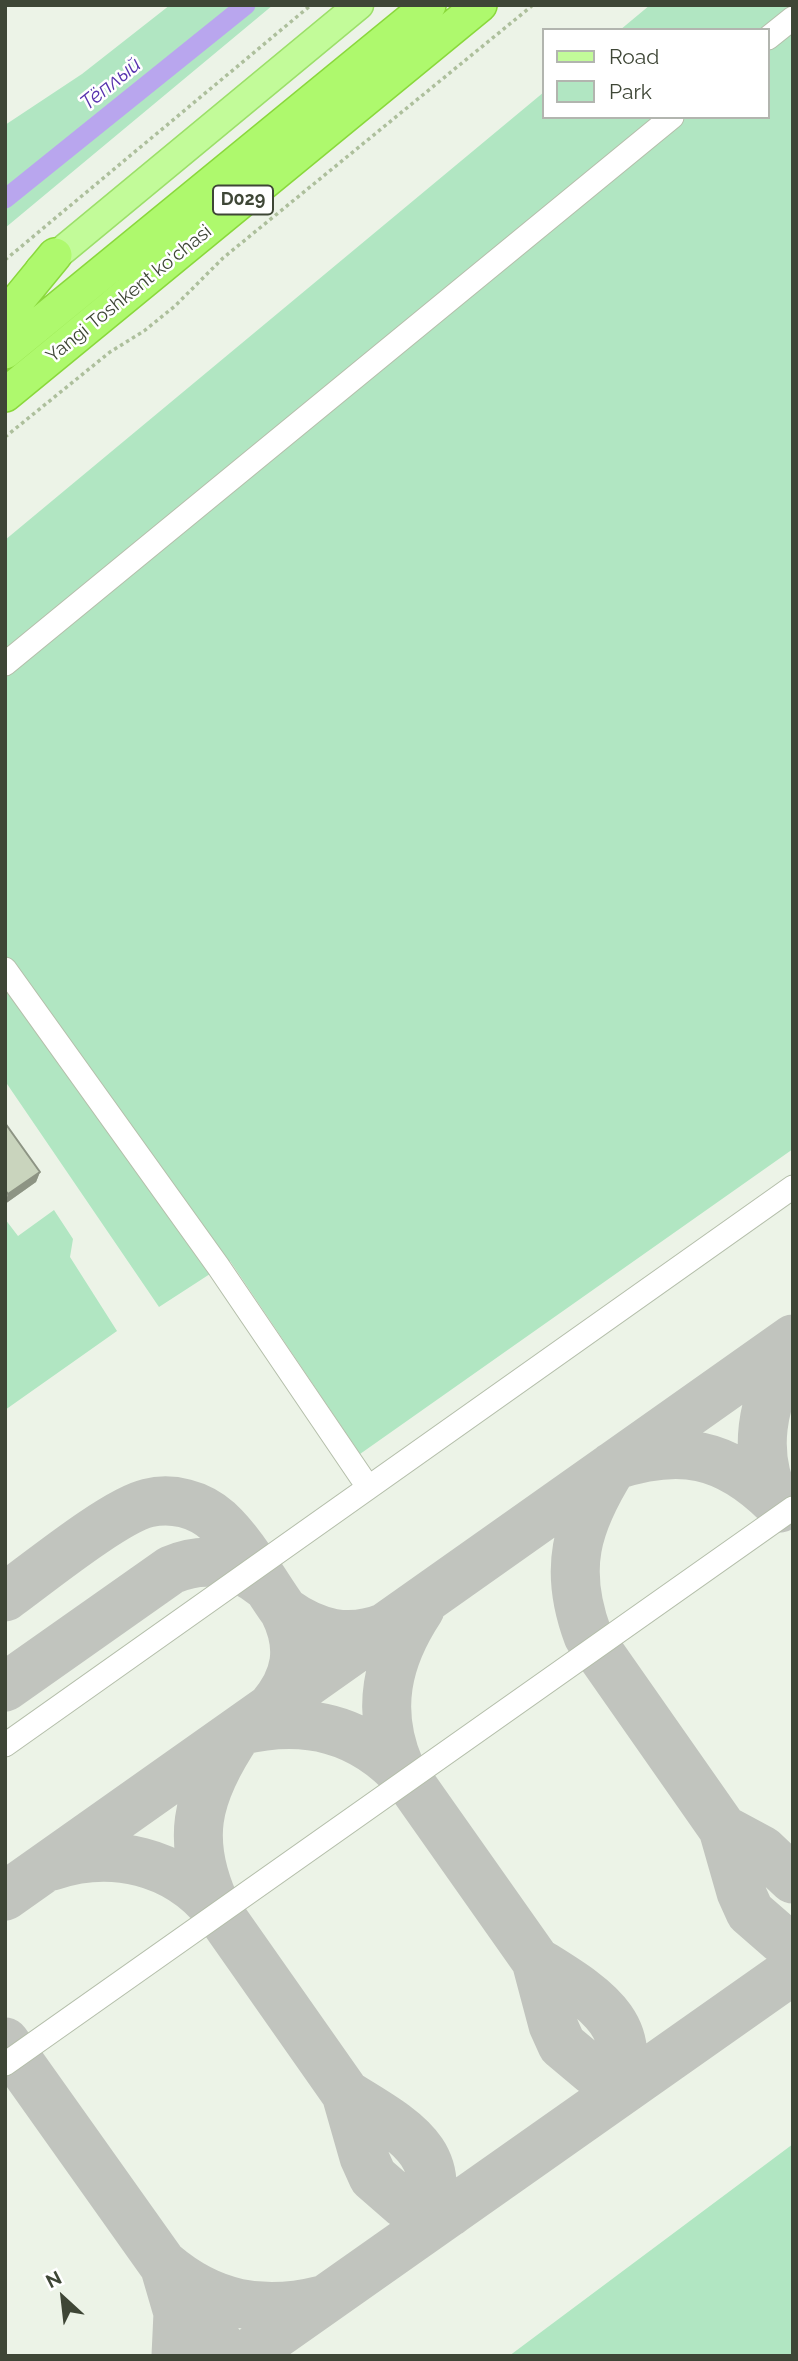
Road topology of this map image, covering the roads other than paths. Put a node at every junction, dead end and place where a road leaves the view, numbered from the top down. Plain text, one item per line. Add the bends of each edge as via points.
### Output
1 (359, 5) edge
2 (429, 5) edge
3 (480, 5) edge
4 (793, 18) edge
5 (770, 36) edge
6 (670, 119) edge
7 (157, 228) junction
8 (55, 255) junction
9 (5, 299) edge
10 (5, 316) edge
11 (5, 336) edge
12 (5, 352) edge
13 (5, 395) edge
14 (5, 664) edge
15 (5, 969) edge
16 (793, 1187) edge
17 (368, 1487) junction
18 (793, 1508) edge
19 (5, 1745) edge
20 (5, 2064) edge

1 - 8 main road
2 - 7 highway, Yangi Toshkent ko‘chasi / D029
3 - 13 highway, Yangi Toshkent ko‘chasi / D029
4 - 5 lane
6 - 14 lane
7 - 11 highway
7 - 12 highway, Yangi Toshkent ko‘chasi / D029
8 - 9 main road
8 - 10 highway
15 - 17 lane via 218,1266
16 - 17 lane
17 - 19 lane
18 - 20 lane

